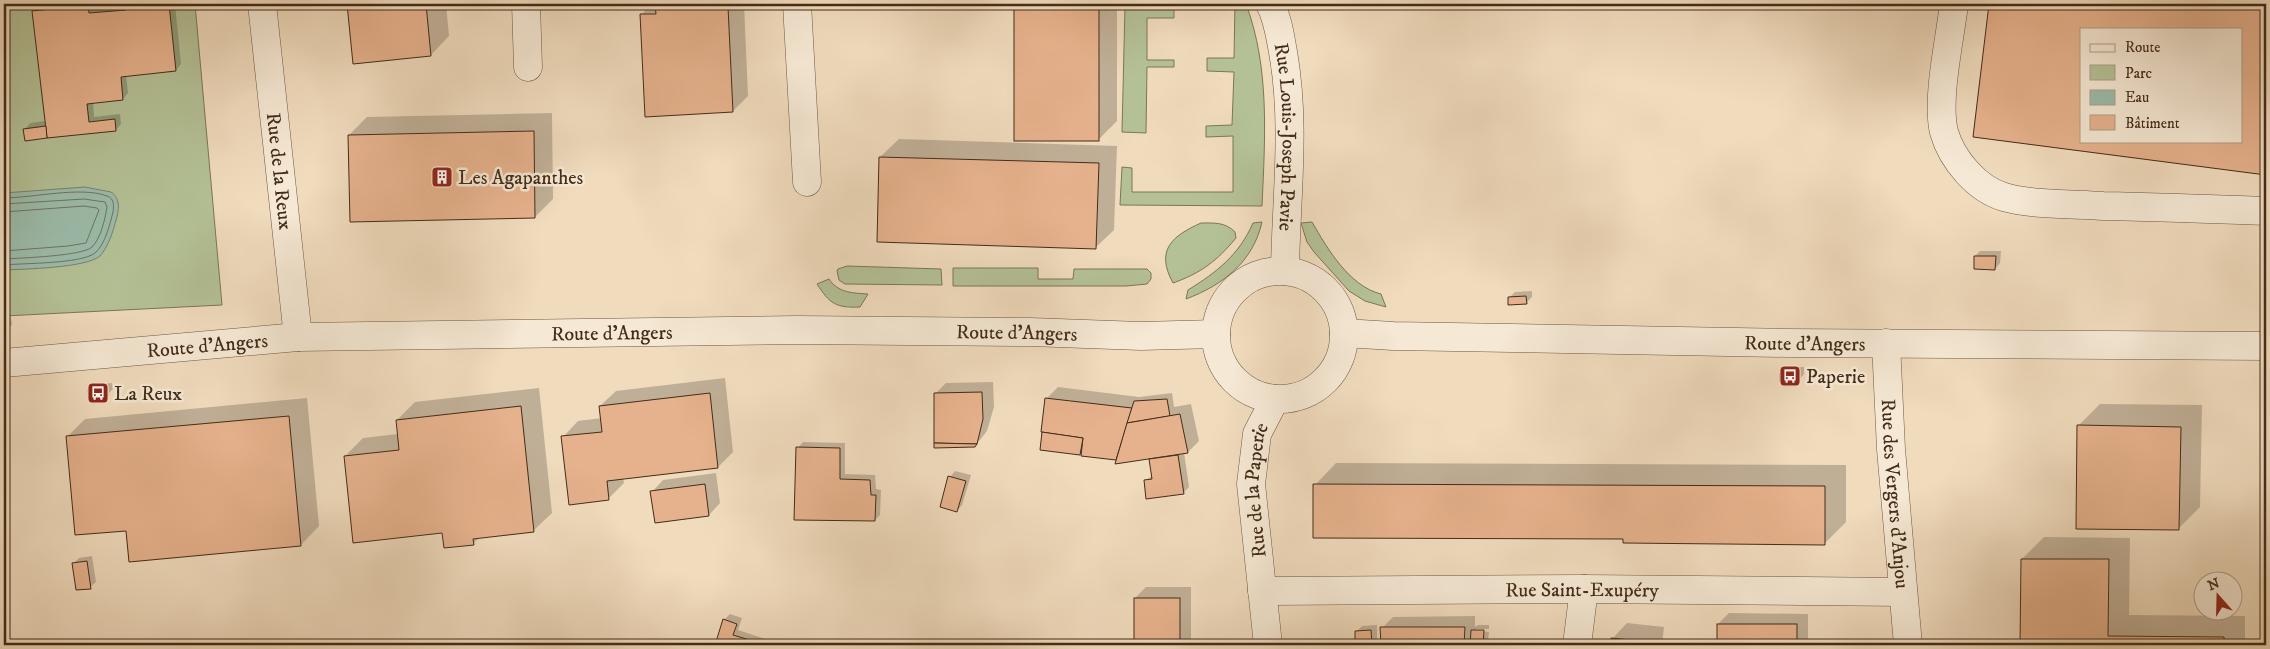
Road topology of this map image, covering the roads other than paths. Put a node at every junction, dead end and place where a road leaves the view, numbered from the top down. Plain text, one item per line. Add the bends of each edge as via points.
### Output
1 (262, 4) edge
2 (526, 4) edge
3 (797, 4) edge
4 (1270, 4) edge
5 (1954, 4) edge
6 (528, 67) dead end
7 (807, 182) dead end
8 (2266, 211) edge
9 (1285, 271) junction
10 (1344, 333) junction
11 (1216, 334) junction
12 (298, 337) junction
13 (1886, 343) junction
14 (2266, 346) edge
15 (5, 365) edge
16 (1275, 399) junction
17 (1584, 589) junction
18 (1262, 591) junction
19 (1903, 592) junction
20 (1268, 645) edge
21 (1578, 645) edge
22 (1908, 645) edge

1 - 12 street, Rue de la Reux
2 - 6 street
3 - 7 street
4 - 9 street, Rue Louis-Joseph Pavie via 1279,28 1290,113 1291,172
5 - 8 street via 1941,108 1945,133 1953,152 1978,183 2004,197 2052,204
9 - 10 street via 1312,279 1326,290 1341,314
9 - 11 street via 1257,276 1240,285 1222,307
10 - 13 street, Route d’Angers via 1520,339
10 - 16 street via 1338,361 1328,378 1304,394
11 - 12 street, Route d’Angers via 1150,336 797,330
11 - 16 street via 1219,354 1233,378 1248,390
12 - 15 street, Route d’Angers
13 - 14 street, Route d’Angers
13 - 19 street, Rue des Vergers d’Anjou
16 - 18 street, Rue de la Paperie via 1257,434 1251,484
17 - 18 street, Rue Saint-Exupéry
17 - 19 street, Rue Saint-Exupéry
17 - 21 street
18 - 20 street, Rue de la Paperie
19 - 22 street, Rue des Vergers d’Anjou

